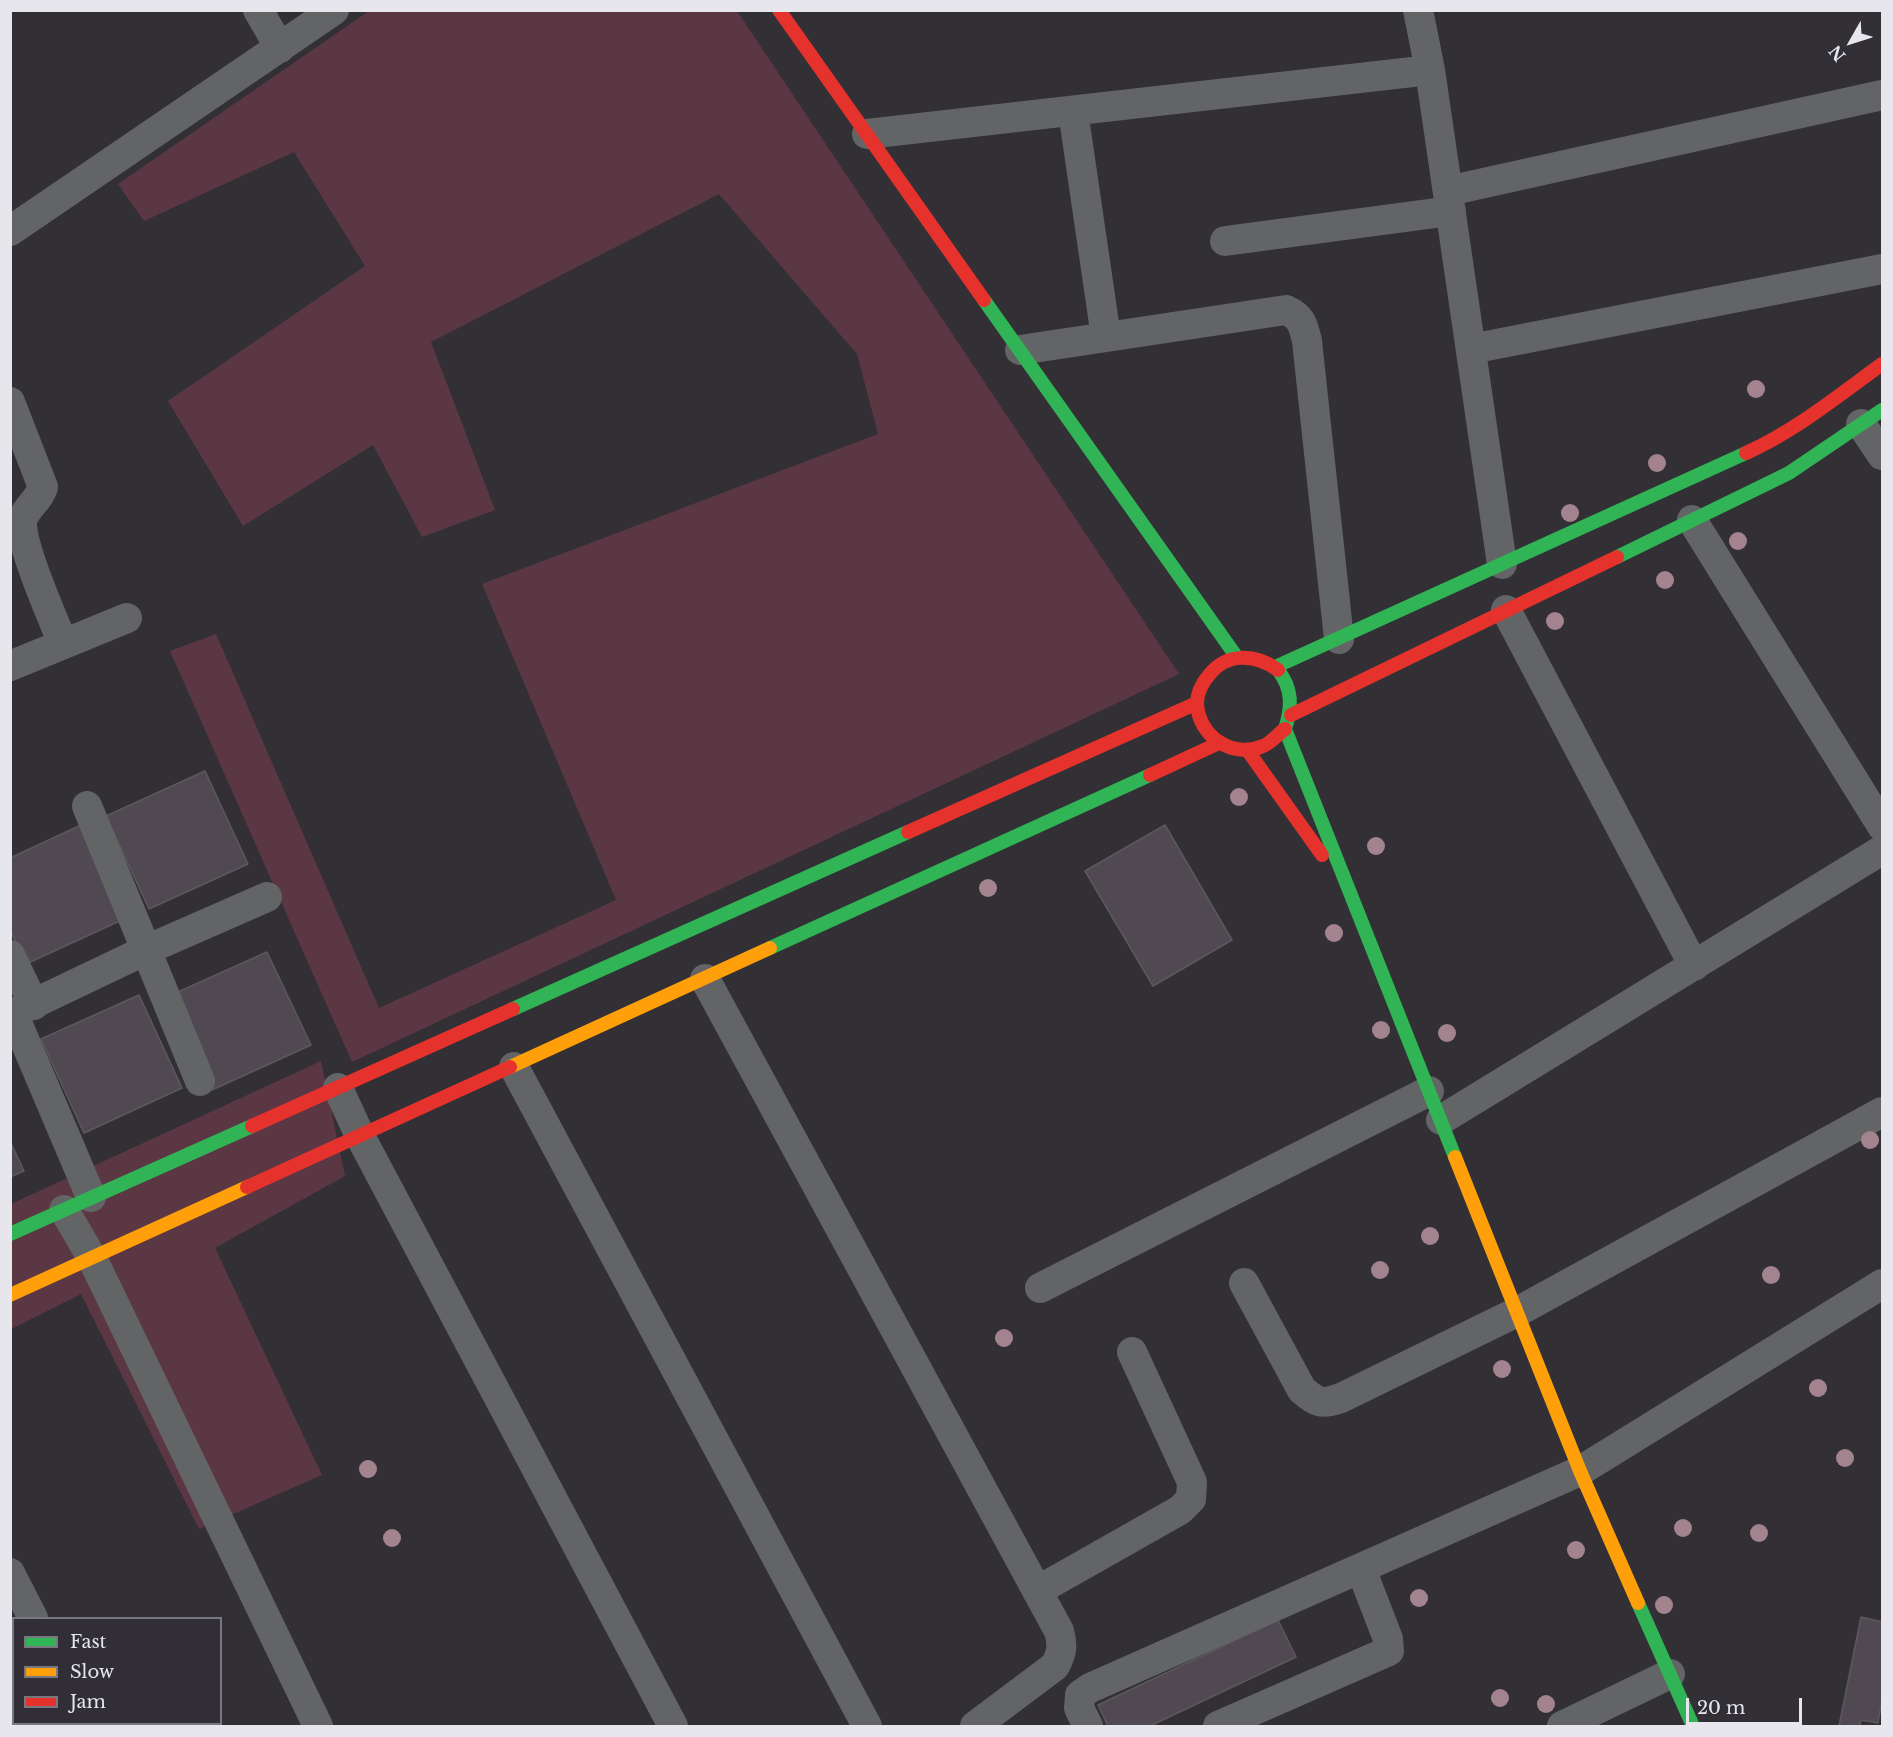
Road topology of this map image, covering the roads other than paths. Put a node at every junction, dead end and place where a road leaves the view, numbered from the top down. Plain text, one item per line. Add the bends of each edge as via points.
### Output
1 (258, 10) edge
2 (334, 10) edge
3 (779, 10) edge
4 (1418, 10) edge
5 (280, 48) junction
6 (1430, 70) junction
7 (1882, 95) edge
8 (1074, 111) junction
9 (867, 134) junction
10 (1450, 201) junction
11 (10, 231) edge
12 (1225, 241) dead end
13 (1882, 269) edge
14 (1106, 337) junction
15 (1471, 349) junction
16 (1020, 350) junction
17 (1882, 364) edge
18 (10, 402) edge
19 (1872, 417) edge
20 (1882, 455) edge
21 (1692, 520) junction
22 (1502, 564) junction
23 (1506, 610) junction
24 (127, 618) dead end
25 (1338, 639) junction
26 (63, 644) junction
27 (1236, 656) junction
28 (10, 666) edge
29 (1275, 667) junction
30 (1197, 703) junction
31 (1291, 715) junction
32 (1285, 729) junction
33 (1219, 744) junction
34 (1248, 751) junction
35 (87, 806) dead end
36 (1882, 826) edge
37 (1882, 850) edge
38 (1351, 895) junction
39 (267, 897) dead end
40 (146, 950) junction
41 (10, 955) edge
42 (1694, 966) junction
43 (705, 979) junction
44 (19, 1011) edge
45 (514, 1067) junction
46 (200, 1081) dead end
47 (338, 1088) junction
48 (1429, 1091) junction
49 (1882, 1113) edge
50 (1441, 1120) junction
51 (360, 1137) junction
52 (91, 1197) junction
53 (64, 1210) junction
54 (10, 1234) edge
55 (92, 1258) junction
56 (1244, 1283) dead end
57 (1882, 1284) edge
58 (1040, 1288) dead end
59 (10, 1295) edge
60 (1517, 1312) junction
61 (1132, 1352) dead end
62 (1580, 1471) junction
63 (1361, 1569) junction
64 (10, 1573) edge
65 (1037, 1590) junction
66 (32, 1617) edge
67 (1670, 1674) junction
68 (318, 1726) edge
69 (673, 1726) edge
70 (867, 1726) edge
71 (975, 1726) edge
72 (1088, 1726) edge
73 (1218, 1726) edge
74 (1562, 1726) edge
75 (1693, 1726) edge

1 - 5 street
2 - 5 street
3 - 9 street
4 - 6 street
5 - 11 street
6 - 8 street
6 - 10 street
7 - 10 street
8 - 9 street
8 - 14 street
9 - 16 street
10 - 12 street
10 - 15 street
13 - 15 street
14 - 16 street
14 - 25 street via 1286,310 1296,315 1307,341
15 - 22 street
16 - 27 street
17 - 22 street via 1767,444
18 - 26 street via 43,487 22,518 23,538
19 - 20 street
19 - 21 street via 1789,473
21 - 23 street
21 - 36 street
22 - 25 street
23 - 31 street
23 - 42 street
24 - 26 street
25 - 29 street
26 - 28 street
27 - 29 street via 1252,657
27 - 30 street via 1208,673
29 - 31 street via 1288,685
30 - 33 street via 1208,734
30 - 47 street
31 - 32 street
32 - 34 street via 1263,748
32 - 38 street
33 - 34 street
33 - 43 street
34 - 38 street
35 - 40 street
37 - 42 street
38 - 48 street
39 - 40 street
40 - 44 street
40 - 46 street
41 - 44 street
42 - 50 street
43 - 45 street
43 - 65 street
44 - 52 street
45 - 51 street
45 - 70 street
47 - 51 street
47 - 52 street
48 - 50 street
48 - 58 street
49 - 60 street
50 - 60 street
51 - 55 street
51 - 69 street
52 - 53 street
53 - 54 street
53 - 55 street
55 - 59 street
55 - 68 street
56 - 60 street via 1302,1390 1325,1403
57 - 62 street
60 - 62 street
61 - 65 street via 1192,1482 1191,1499 1180,1510
62 - 63 street
62 - 67 street
63 - 72 street via 1090,1688 1080,1695 1079,1708
63 - 73 street via 1389,1651
64 - 66 street
65 - 71 street via 1059,1630 1062,1654 1042,1677
67 - 74 street
67 - 75 street

